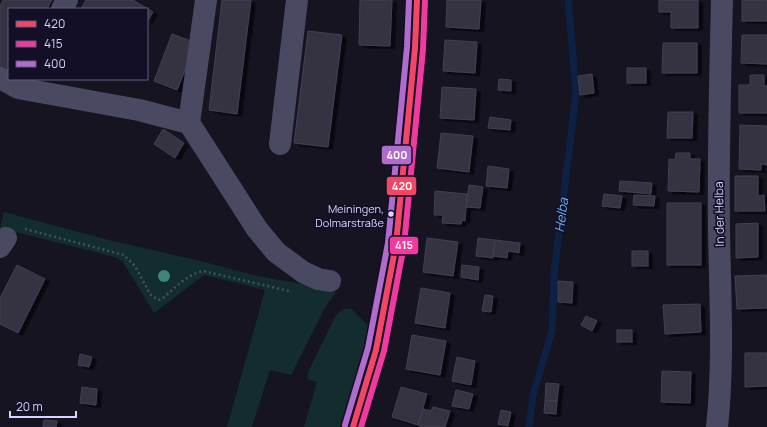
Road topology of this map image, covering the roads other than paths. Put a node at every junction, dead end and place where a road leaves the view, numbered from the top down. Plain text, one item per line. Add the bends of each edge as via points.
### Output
1 (297, 0) edge
2 (417, 0) edge
3 (722, 0) edge
4 (202, 1) edge
5 (14, 82) edge
6 (189, 123) junction
7 (280, 144) dead end
8 (330, 281) dead end
9 (353, 427) edge
10 (717, 427) edge

1 - 7 street
2 - 9 main road via 415,48 396,244 376,350
3 - 10 street, In der Helba via 718,182 721,361
4 - 6 street
5 - 6 street
6 - 8 street via 253,223 276,252 303,272

